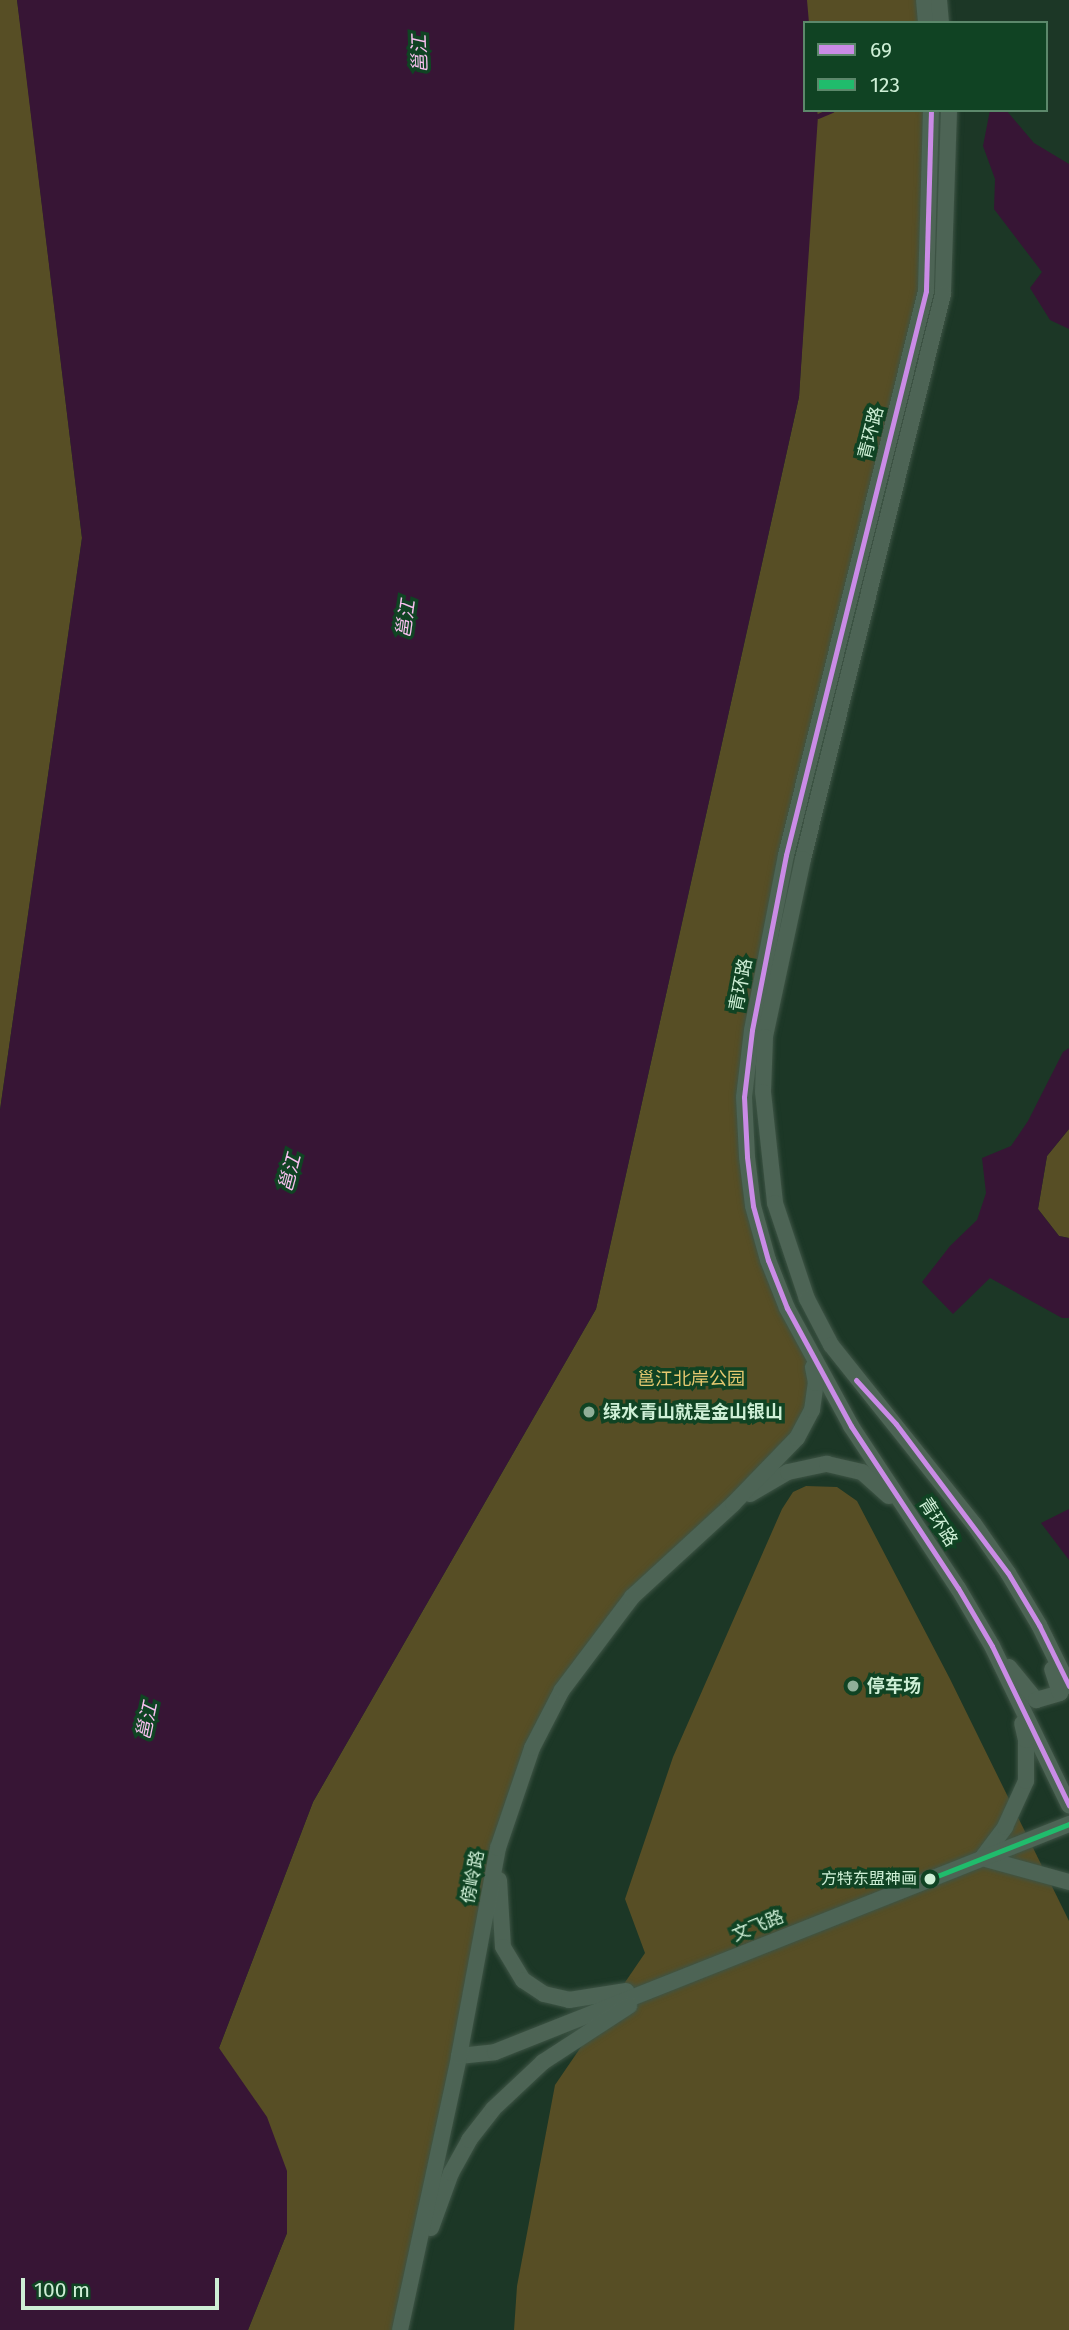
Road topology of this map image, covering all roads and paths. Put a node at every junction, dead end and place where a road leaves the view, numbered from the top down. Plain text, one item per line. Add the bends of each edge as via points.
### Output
1 (924, 0) edge
2 (939, 0) edge
3 (926, 21) edge
4 (941, 21) edge
5 (931, 112) edge
6 (949, 112) edge
7 (812, 1358) junction
8 (733, 1504) junction
9 (931, 1546) junction
10 (1039, 1625) junction
11 (992, 1646) junction
12 (1069, 1686) edge
13 (1015, 1694) junction
14 (1069, 1805) edge
15 (1069, 1824) edge
16 (498, 1848) junction
17 (982, 1858) junction
18 (1069, 1882) edge
19 (667, 1983) junction
20 (460, 2056) junction
21 (410, 2283) junction
22 (400, 2330) edge

1 - 3 main road
2 - 4 main road
5 - 7 main road, 青环路 via 926,291 786,855 752,1030 744,1097 753,1206 773,1272
6 - 10 main road, 青环路 via 943,294 803,859 765,1037 763,1092 775,1203 807,1299 831,1345 974,1524
7 - 8 main road via 816,1383 807,1424
7 - 9 main road, 青环路
8 - 9 main road via 788,1472 827,1464 846,1466 880,1485
8 - 16 main road, 傍岭路 via 632,1597 562,1690 532,1748
9 - 11 main road, 青环路
10 - 11 main road via 1060,1693 1036,1700
10 - 12 main road, 青环路
11 - 13 main road, 青环路
13 - 14 main road, 青环路
13 - 17 main road via 1026,1740 1026,1782 1005,1826
15 - 17 main road, 文飞路
16 - 19 main road via 503,1947 515,1970 533,1988 557,1998 582,2000
16 - 20 main road, 傍岭路
17 - 18 main road
17 - 19 main road, 文飞路
19 - 20 main road, 文飞路 via 495,2052
19 - 21 main road via 543,2062 493,2109 451,2173
20 - 21 main road, 傍岭路
21 - 22 main road, 傍岭路

